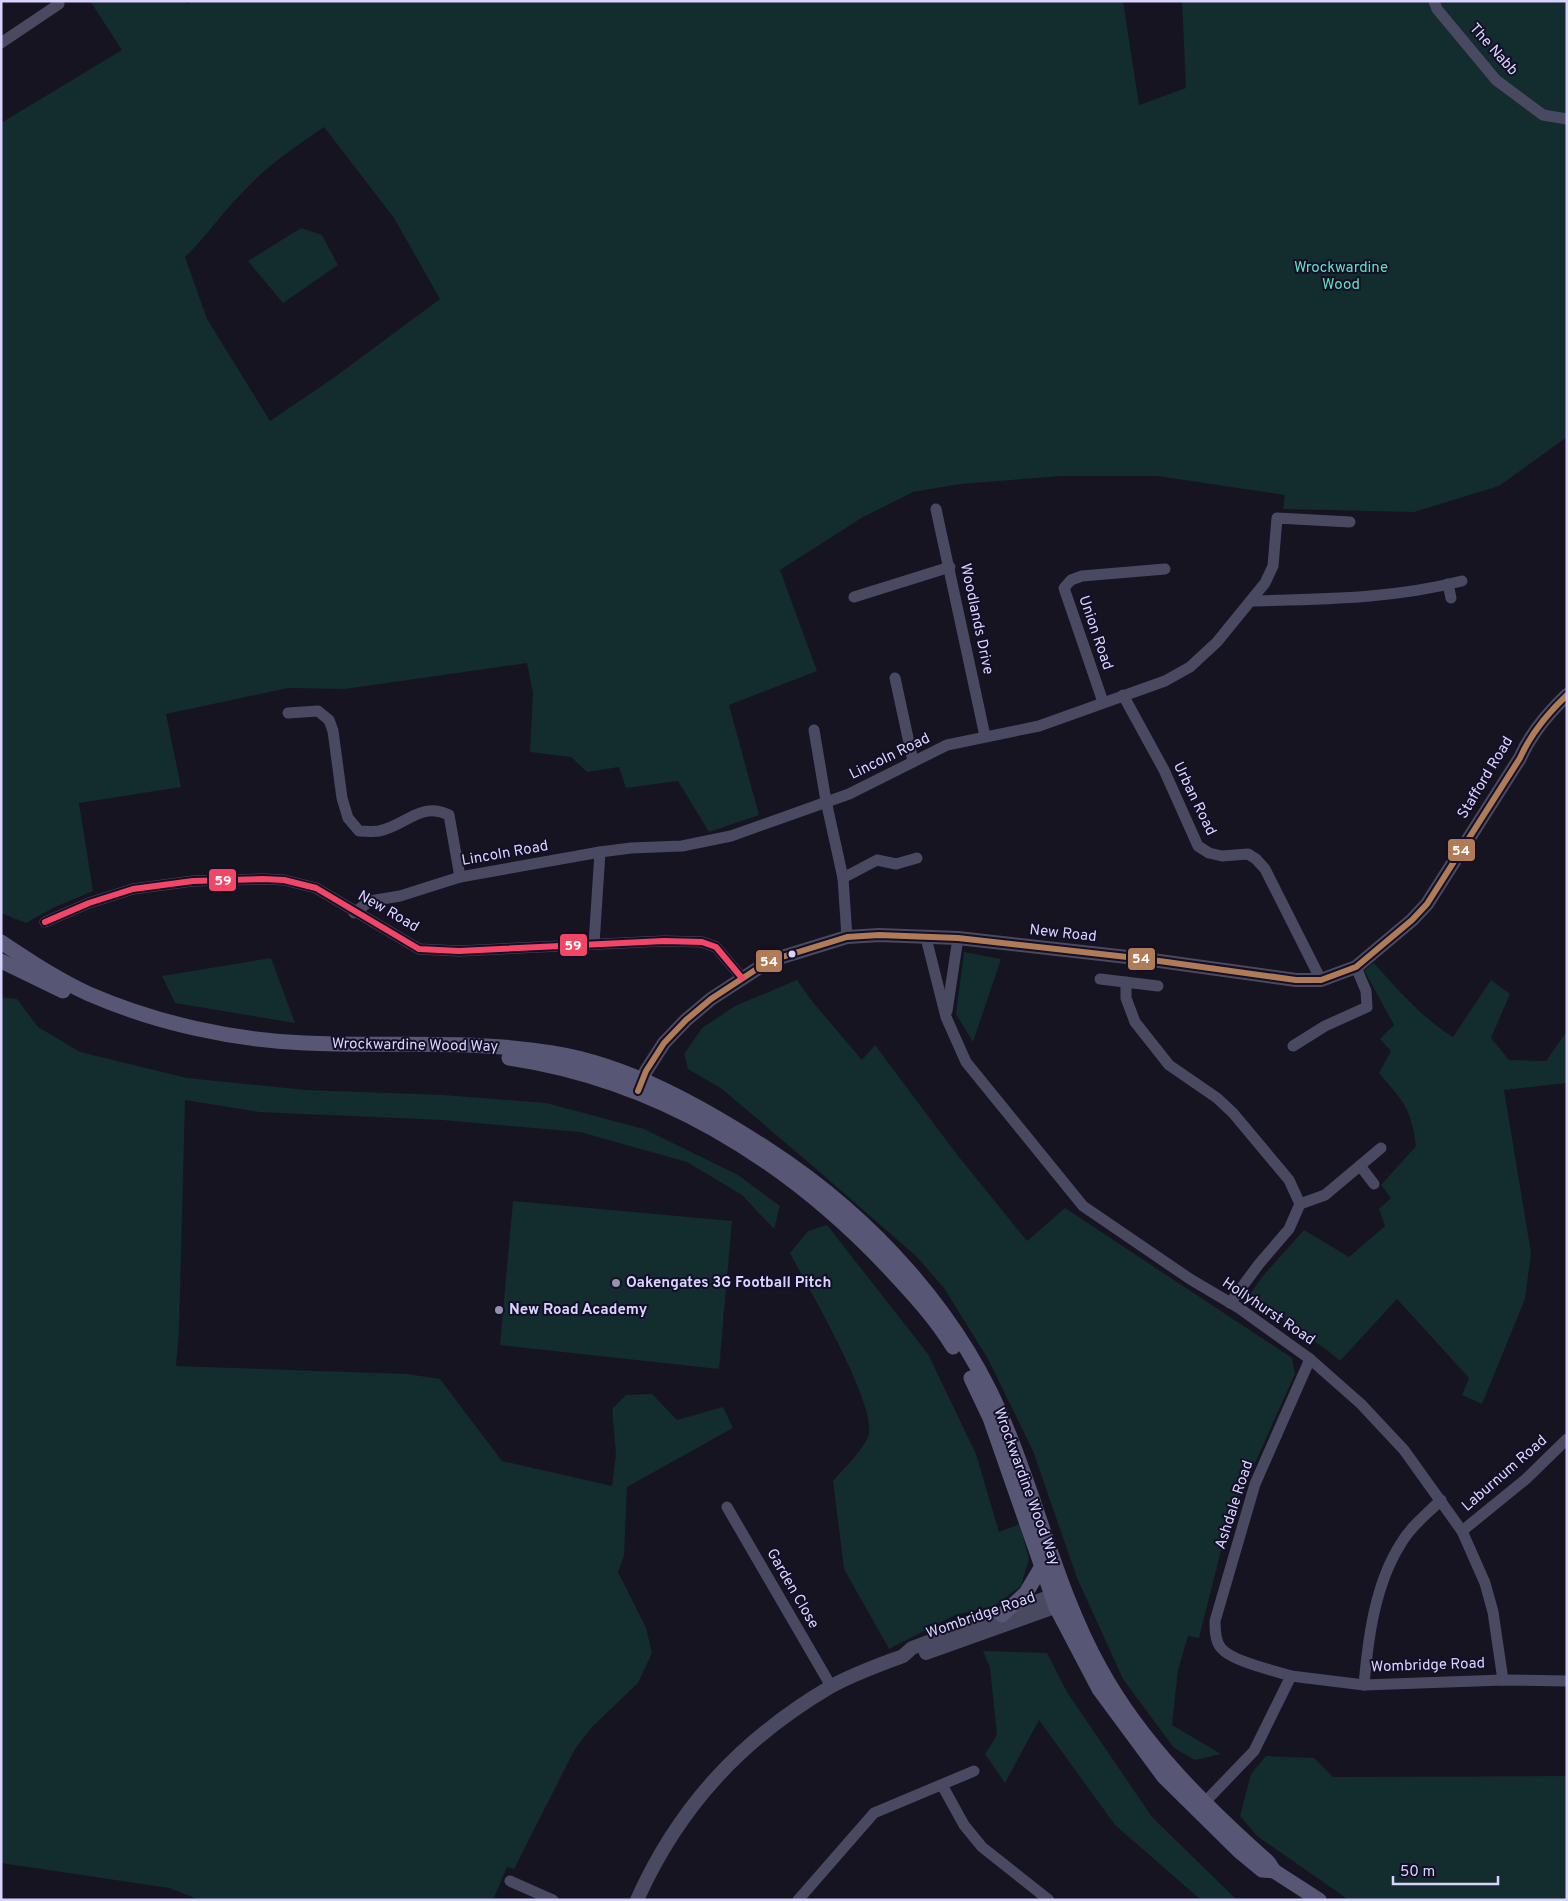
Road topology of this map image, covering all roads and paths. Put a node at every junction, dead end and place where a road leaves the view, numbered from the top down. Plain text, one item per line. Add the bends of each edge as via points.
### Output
1 (1434, 1) edge
2 (59, 4) dead end
3 (1, 43) edge
4 (1567, 119) edge
5 (936, 509) dead end
6 (1350, 522) dead end
7 (950, 567) junction
8 (1165, 569) dead end
9 (1462, 581) dead end
10 (1448, 584) junction
11 (854, 597) dead end
12 (1451, 598) dead end
13 (1251, 601) junction
14 (895, 678) dead end
15 (1123, 695) junction
16 (1567, 695) edge
17 (1103, 702) junction
18 (288, 713) dead end
19 (814, 730) dead end
20 (985, 736) junction
21 (913, 761) junction
22 (826, 801) junction
23 (600, 852) junction
24 (917, 858) dead end
25 (460, 877) junction
26 (843, 878) junction
27 (354, 912) junction
28 (45, 922) dead end
29 (847, 937) junction
30 (926, 938) junction
31 (958, 938) junction
32 (1, 942) edge
33 (594, 944) junction
34 (1379, 948) joint
35 (1, 961) edge
36 (1356, 967) junction
37 (742, 978) junction
38 (1100, 979) dead end
39 (1321, 980) junction
40 (1126, 982) junction
41 (1158, 986) dead end
42 (946, 1017) junction
43 (1293, 1046) dead end
44 (640, 1086) junction
45 (1381, 1148) dead end
46 (1361, 1166) junction
47 (1374, 1184) dead end
48 (1300, 1204) junction
49 (1230, 1303) junction
50 (1310, 1359) junction
51 (1567, 1439) edge
52 (1441, 1500) junction
53 (727, 1507) dead end
54 (1462, 1531) junction
55 (1042, 1566) junction
56 (1060, 1599) junction
57 (1002, 1615) junction
58 (904, 1656) junction
59 (1236, 1658) joint
60 (1291, 1676) junction
61 (1503, 1680) junction
62 (1567, 1681) edge
63 (1364, 1684) junction
64 (831, 1686) junction
65 (974, 1771) dead end
66 (942, 1784) junction
67 (1205, 1802) junction
68 (1274, 1871) junction
69 (510, 1881) dead end
70 (805, 1898) edge
71 (553, 1900) edge
72 (637, 1900) edge
73 (1050, 1900) edge
74 (1319, 1900) edge

1 - 4 street, The Nabb via 1437,9 1496,80 1543,115
2 - 3 street
5 - 7 street, Woodlands Drive
6 - 13 street, Lincoln Road via 1277,518 1273,566 1266,583
7 - 11 street
7 - 20 street, Woodlands Drive
8 - 17 street, Union Road via 1082,576 1071,580 1064,588
9 - 10 street
10 - 12 street
10 - 13 street via 1374,597
13 - 15 street, Lincoln Road via 1217,642 1190,667 1166,681
14 - 21 street
15 - 17 street, Lincoln Road
15 - 39 street, Urban Road via 1164,770 1198,846 1222,856 1248,854 1256,859 1265,869
16 - 34 street, Stafford Road via 1528,740 1520,758 1427,904 1395,937
17 - 20 street, Lincoln Road via 1039,726
18 - 25 street via 318,711 329,720 342,798 348,818 359,831 380,831 423,812 438,809 449,814
19 - 22 street
20 - 21 street, Lincoln Road via 947,746
21 - 22 street, Lincoln Road via 869,785
22 - 23 street, Lincoln Road via 703,843
22 - 26 street
23 - 25 street, Lincoln Road
23 - 33 street
24 - 26 street via 896,864 877,860
25 - 27 street, Lincoln Road via 400,896 370,901
26 - 29 street
27 - 28 street, New Road via 308,885 284,880 231,878 133,889 80,906
27 - 33 street, New Road via 419,949 459,951
29 - 30 street, New Road
29 - 37 street, New Road via 769,961
30 - 31 street, New Road
30 - 42 street, Hollyhurst Road
31 - 39 street, New Road via 1296,980
31 - 42 street
32 - 44 main road, Wrockwardine Wood Way via 87,993 212,1032 303,1043 440,1044 553,1053 614,1070
33 - 37 street, New Road via 702,942 716,947
34 - 36 street, New Road
35 - 44 main road, Wrockwardine Wood Way via 132,1019 213,1041 256,1048 447,1053 506,1058
36 - 39 street, New Road
36 - 43 street via 1366,991 1367,1007 1325,1026
37 - 44 street, New Road via 673,1032 646,1071
38 - 40 street
40 - 41 street
40 - 48 street via 1126,998 1135,1022 1169,1065 1233,1113 1289,1180
42 - 49 street, Hollyhurst Road via 966,1062 1083,1206
44 - 55 main road, Wrockwardine Wood Way via 759,1157 813,1196 859,1237 910,1291 945,1334 978,1390
44 - 56 main road, Wrockwardine Wood Way via 704,1111 770,1151 820,1187 873,1234 933,1300 973,1360 1008,1430
45 - 46 street
46 - 47 street
46 - 48 street via 1325,1195
48 - 49 street via 1290,1229
49 - 50 street, Hollyhurst Road
50 - 52 street, Hollyhurst Road via 1361,1404 1404,1450
50 - 59 street, Ashdale Road via 1255,1484 1216,1614 1215,1633 1220,1648
51 - 54 street, Laburnum Road via 1526,1479
52 - 54 street, Hollyhurst Road
52 - 63 street via 1410,1530 1390,1563 1368,1646
53 - 64 street, Garden Close
54 - 61 street, Hollyhurst Road via 1485,1583 1493,1612
55 - 56 main road, Wrockwardine Wood Way
55 - 57 main road via 1026,1592
56 - 57 street, Wombridge Road
56 - 58 street, Wombridge Road via 915,1657
56 - 67 main road, Wrockwardine Wood Way via 1142,1732
56 - 68 main road, Wrockwardine Wood Way via 1083,1662 1164,1777 1239,1852 1262,1870
57 - 58 street, Wombridge Road via 912,1648
58 - 64 street, Wombridge Road
59 - 60 street, Wombridge Road
60 - 63 street, Wombridge Road
60 - 67 street via 1254,1750
61 - 62 street, Wombridge Road
61 - 63 street, Wombridge Road
64 - 72 street, Wombridge Road via 763,1732 729,1762 684,1816
65 - 66 street
66 - 70 street via 874,1813
66 - 73 street via 964,1825 982,1847
67 - 68 main road, Wrockwardine Wood Way
68 - 74 main road, Wrockwardine Wood Way
69 - 71 street

